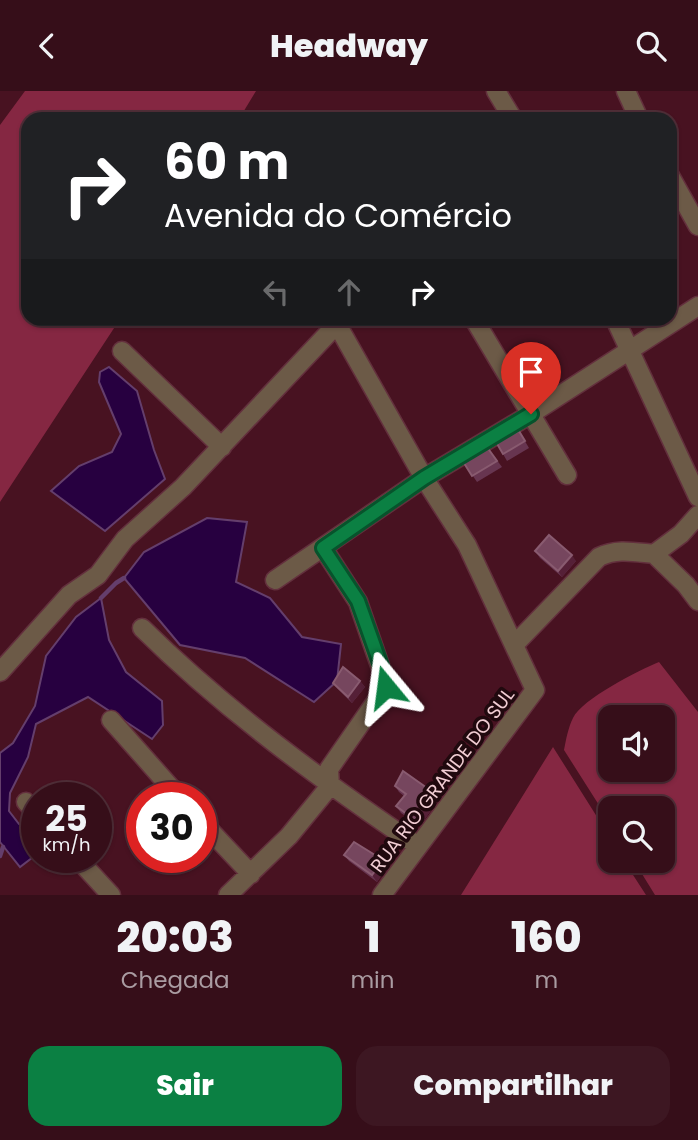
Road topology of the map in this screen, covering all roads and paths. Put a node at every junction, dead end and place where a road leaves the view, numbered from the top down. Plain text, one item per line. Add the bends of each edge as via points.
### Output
1 (496, 91) edge
2 (626, 91) edge
3 (509, 112) edge
4 (636, 112) edge
5 (677, 188) edge
6 (698, 226) edge
7 (698, 306) edge
8 (677, 320) edge
9 (331, 326) edge
10 (339, 326) edge
11 (478, 326) edge
12 (618, 326) edge
13 (668, 326) edge
14 (122, 351) dead end
15 (630, 351) junction
16 (531, 414) junction
17 (222, 447) junction
18 (567, 475) dead end
19 (424, 478) junction
20 (698, 496) edge
21 (698, 515) edge
22 (323, 548) junction
23 (654, 554) junction
24 (275, 580) dead end
25 (698, 601) edge
26 (142, 628) dead end
27 (515, 644) junction
28 (0, 672) edge
29 (111, 720) dead end
30 (166, 782) edge
31 (330, 786) junction
32 (217, 838) edge
33 (418, 846) junction
34 (91, 873) edge
35 (251, 874) junction
36 (111, 895) edge
37 (228, 895) edge
38 (382, 895) edge

1 - 3 street
2 - 4 street
5 - 6 street
7 - 8 street
9 - 17 street
10 - 19 street
11 - 16 street
12 - 15 street
13 - 15 street
14 - 17 street
15 - 16 street
15 - 20 street
16 - 18 street
16 - 19 street
17 - 28 street via 125,539 98,575 69,595
19 - 22 street
19 - 27 street via 467,545
21 - 23 street
22 - 24 street
22 - 31 street via 358,601 386,680 383,692 329,769
23 - 25 street
23 - 27 street via 623,550 599,557
26 - 31 street via 201,683
27 - 33 street, RUA RIO GRANDE DO SUL via 535,690
29 - 30 street
31 - 33 street
31 - 35 street
32 - 35 street
33 - 38 street, RUA RIO GRANDE DO SUL
34 - 36 street
35 - 37 street

